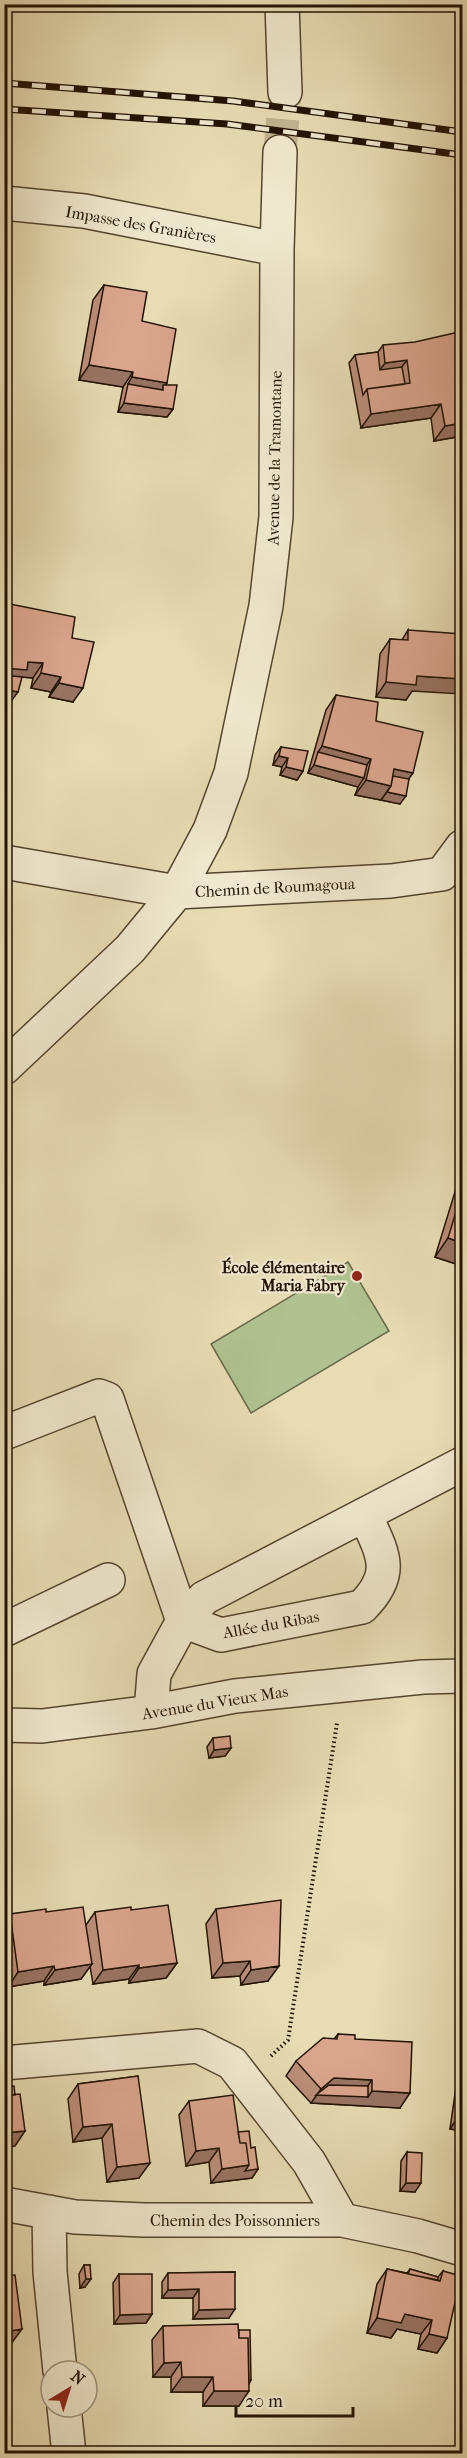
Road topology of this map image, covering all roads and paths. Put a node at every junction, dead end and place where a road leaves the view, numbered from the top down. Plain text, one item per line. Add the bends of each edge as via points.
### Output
1 (282, 4) edge
2 (285, 92) tunnel mouth
3 (280, 152) tunnel mouth
4 (4, 203) edge
5 (276, 249) junction
6 (462, 847) edge
7 (4, 862) edge
8 (177, 892) junction
9 (4, 1068) edge
10 (4, 1432) edge
11 (462, 1464) edge
12 (365, 1515) junction
13 (108, 1580) dead end
14 (183, 1621) junction
15 (4, 1630) edge
16 (462, 1676) edge
17 (151, 1712) junction
18 (326, 1724) dead end
19 (4, 1725) edge
20 (4, 2063) edge
21 (246, 2080) junction
22 (4, 2204) edge
23 (49, 2212) junction
24 (342, 2220) junction
25 (462, 2248) edge
26 (59, 2359) edge
27 (65, 2419) edge
28 (69, 2454) edge

1 - 2 street
3 - 5 street, Avenue de la Tramontane
4 - 5 street, Impasse des Granières via 84,212
5 - 8 street, Avenue de la Tramontane via 276,517 266,606 231,773 210,830
6 - 8 street, Chemin de Roumagoua via 442,874 391,881
7 - 8 street
8 - 9 street, Chemin de Roumagoua via 130,950
10 - 14 street via 99,1396 107,1399
11 - 12 street
12 - 14 street via 204,1598
12 - 14 street, Allée du Ribas via 385,1568 376,1593 362,1607 221,1635
13 - 15 street
14 - 17 street via 154,1674
16 - 17 street, Avenue du Vieux Mas via 235,1696
17 - 19 street, Avenue du Vieux Mas via 42,1726
18 - 21 path via 338,1723 288,2040
20 - 21 street via 198,2046 232,2063
21 - 24 street via 309,2162
22 - 23 street, Chemin des Poissonniers
23 - 24 street, Chemin des Poissonniers via 144,2220
23 - 26 street
24 - 25 street, Chemin des Poissonniers
27 - 28 street

